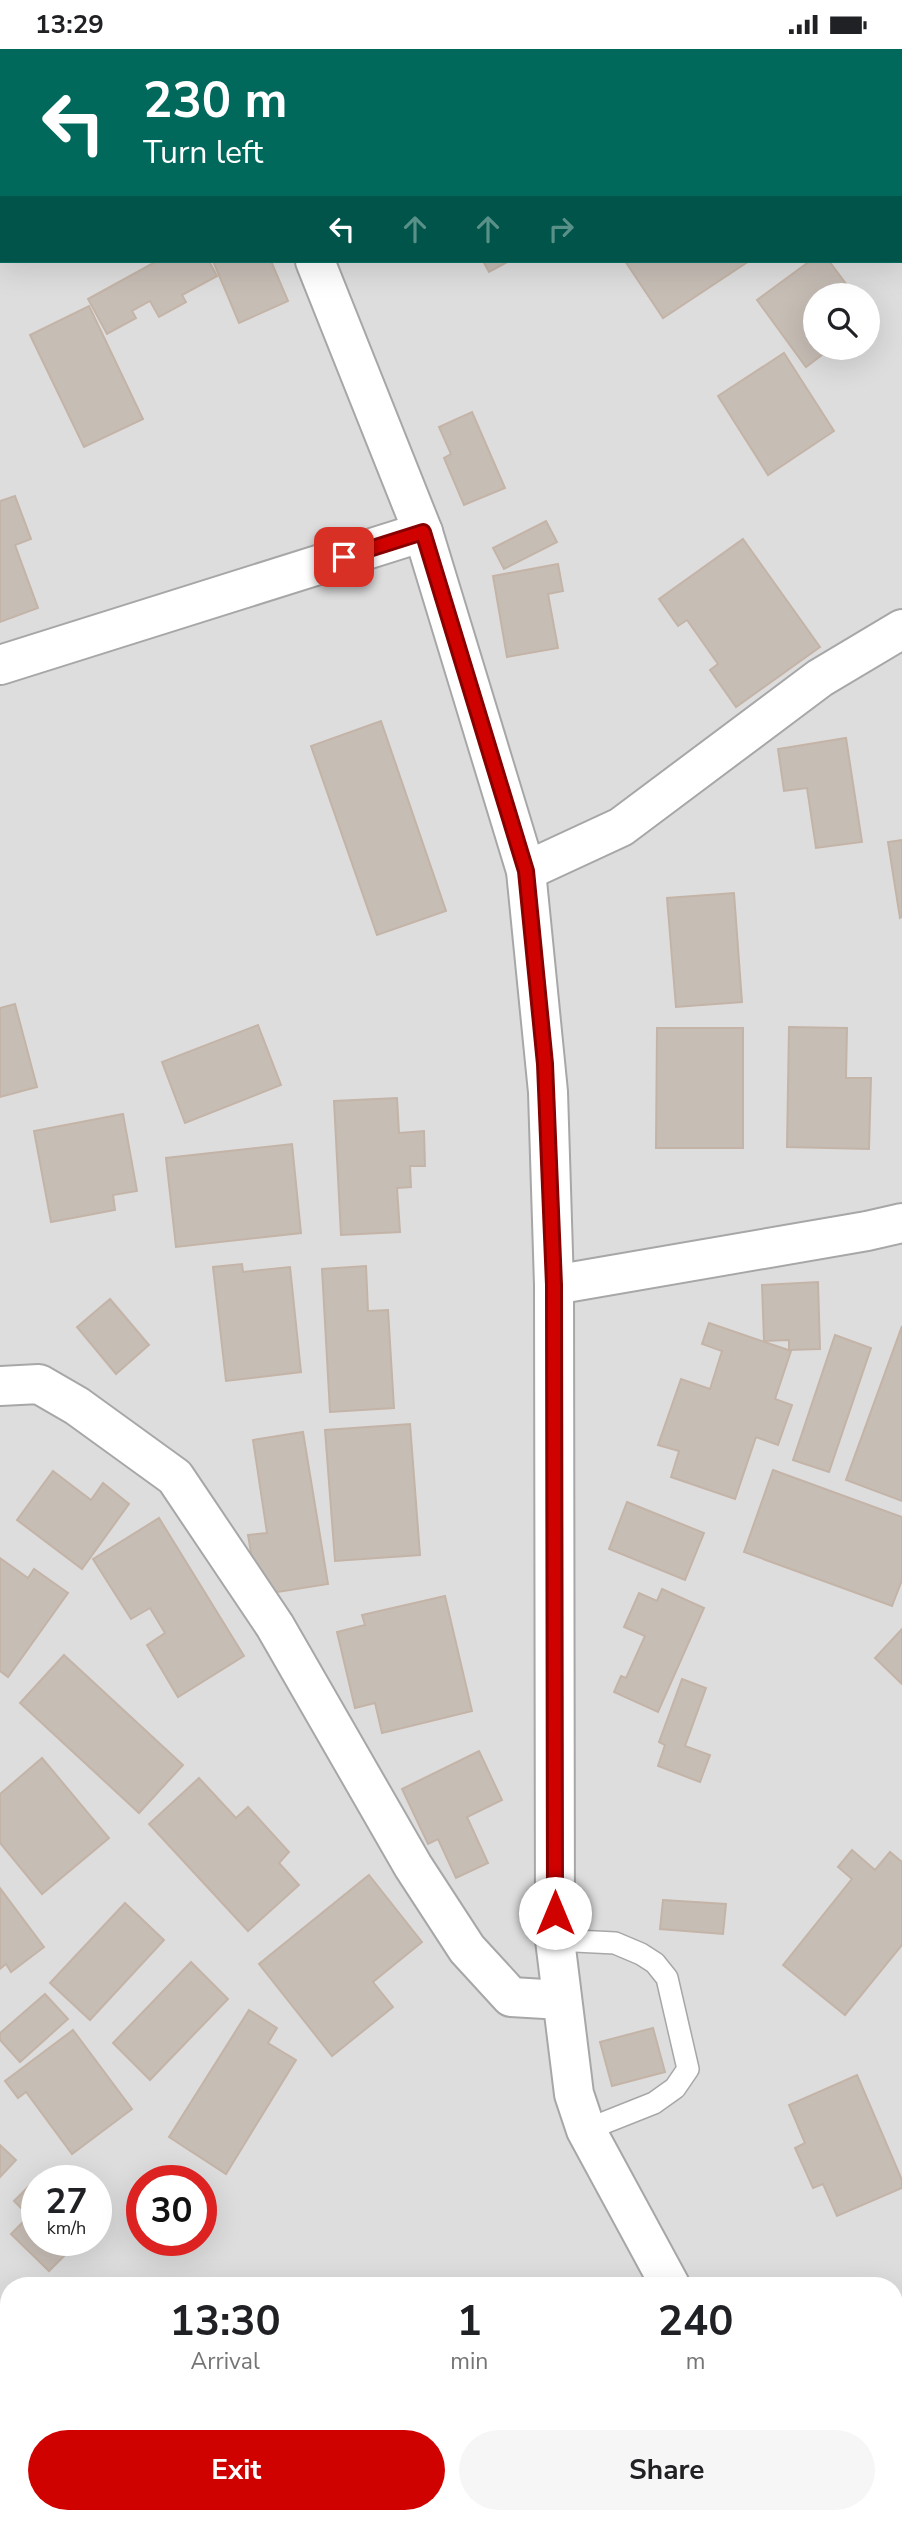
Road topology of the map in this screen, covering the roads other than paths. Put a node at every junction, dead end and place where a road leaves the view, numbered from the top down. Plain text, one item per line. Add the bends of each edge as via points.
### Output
1 (315, 263) edge
2 (423, 532) junction
3 (902, 629) edge
4 (0, 665) edge
5 (526, 871) junction
6 (902, 1223) edge
7 (554, 1285) junction
8 (0, 1386) edge
9 (555, 1940) junction
10 (562, 2000) junction
11 (586, 2130) junction
12 (666, 2277) edge

1 - 2 street
2 - 4 street
2 - 5 street
3 - 5 street via 820,678 621,827
5 - 7 street via 548,1092
6 - 7 street
7 - 9 street
8 - 10 street via 39,1384 175,1477 275,1626 413,1866 467,1949 511,1997
9 - 10 street
9 - 11 lane via 615,1943 655,1963 667,1978 688,2069 676,2088 654,2103
10 - 11 street via 574,2094
11 - 12 street

